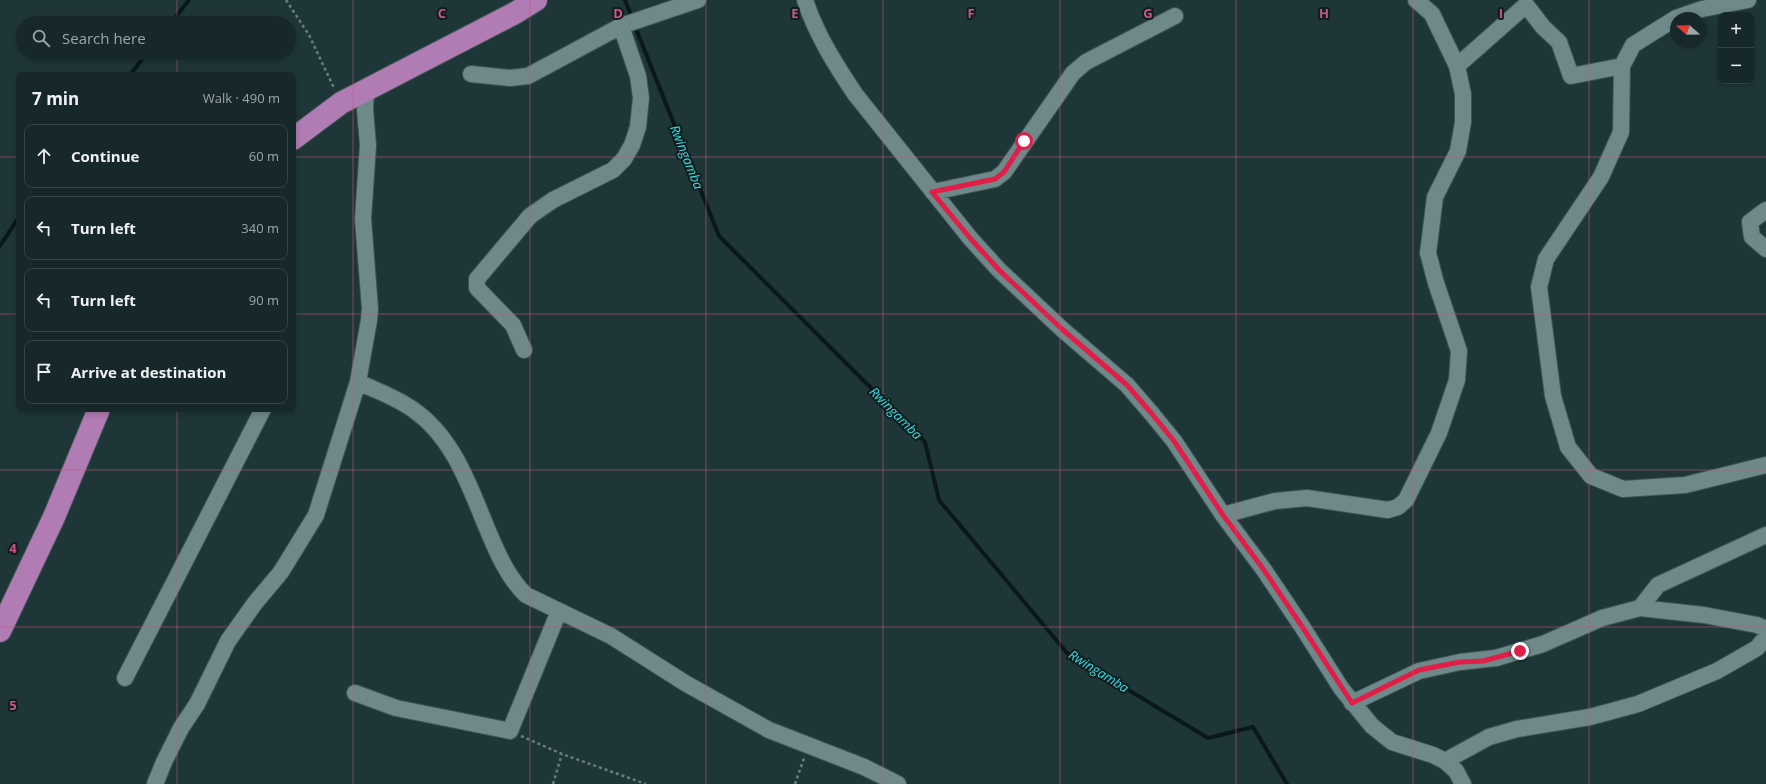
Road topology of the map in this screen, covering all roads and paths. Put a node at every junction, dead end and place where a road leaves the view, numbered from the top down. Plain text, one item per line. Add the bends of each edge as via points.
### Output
1 (286, 0) edge
2 (536, 0) edge
3 (698, 0) edge
4 (805, 0) edge
5 (1416, 0) edge
6 (1748, 0) edge
7 (1699, 5) edge
8 (1687, 12) edge
9 (1175, 16) dead end
10 (1670, 22) edge
11 (621, 26) junction
12 (1457, 66) junction
13 (1622, 66) junction
14 (471, 74) dead end
15 (366, 90) junction
16 (341, 103) junction
17 (296, 137) edge
18 (932, 192) junction
19 (1766, 210) edge
20 (1766, 249) edge
21 (524, 350) dead end
22 (358, 382) junction
23 (98, 412) edge
24 (261, 412) edge
25 (1766, 465) edge
26 (1223, 515) junction
27 (1766, 536) edge
28 (1640, 608) junction
29 (559, 611) junction
30 (0, 631) edge
31 (1766, 632) edge
32 (1766, 636) edge
33 (125, 678) dead end
34 (355, 692) dead end
35 (1352, 703) junction
36 (510, 731) junction
37 (809, 745) junction
38 (562, 754) junction
39 (1445, 761) junction
40 (155, 784) edge
41 (553, 784) edge
42 (646, 784) edge
43 (795, 784) edge
44 (898, 784) edge
45 (1463, 784) edge

1 - 16 path via 310,35
2 - 15 highway
3 - 11 street
4 - 18 street via 819,34 842,75
5 - 12 street via 1432,14
6 - 7 street
7 - 8 street
9 - 18 street via 1086,62 1073,74 1004,172 995,179
10 - 13 street via 1633,45
11 - 14 street via 528,76 510,78
11 - 21 street via 638,76 641,98 638,127 632,145 624,159 613,170 553,200 530,216 477,279 477,288 513,325
12 - 13 street via 1526,5 1559,42 1571,76
12 - 26 street via 1463,94 1463,122 1458,151 1435,197 1428,253 1460,351 1457,380 1439,433 1406,500 1398,507 1388,510 1307,498 1275,501
13 - 25 street via 1621,132 1602,177 1546,259 1539,287 1553,396 1568,446 1591,476 1623,489 1685,485
15 - 16 highway
15 - 22 street via 368,145 363,219 370,309
16 - 17 highway
18 - 26 street via 999,270 1127,385 1174,441
19 - 20 street via 1750,222 1752,237
22 - 29 street via 415,410 437,432 465,474 492,541 518,586 526,595
22 - 40 street via 316,515 281,572 228,641 197,704 178,734
23 - 30 highway via 54,517
24 - 33 street
26 - 35 street via 1299,621
27 - 28 street via 1658,585
28 - 31 street via 1704,615 1757,625
28 - 35 street via 1602,618 1543,644 1496,658 1419,670
29 - 36 street
29 - 37 street via 611,636 685,683 769,730
32 - 39 street via 1757,648 1717,670 1638,704 1590,717 1517,729 1489,737
34 - 36 street via 396,708
35 - 39 street via 1372,726 1392,742
36 - 38 path
37 - 43 path
37 - 44 street
38 - 41 path
38 - 42 path
39 - 45 street via 1456,771

